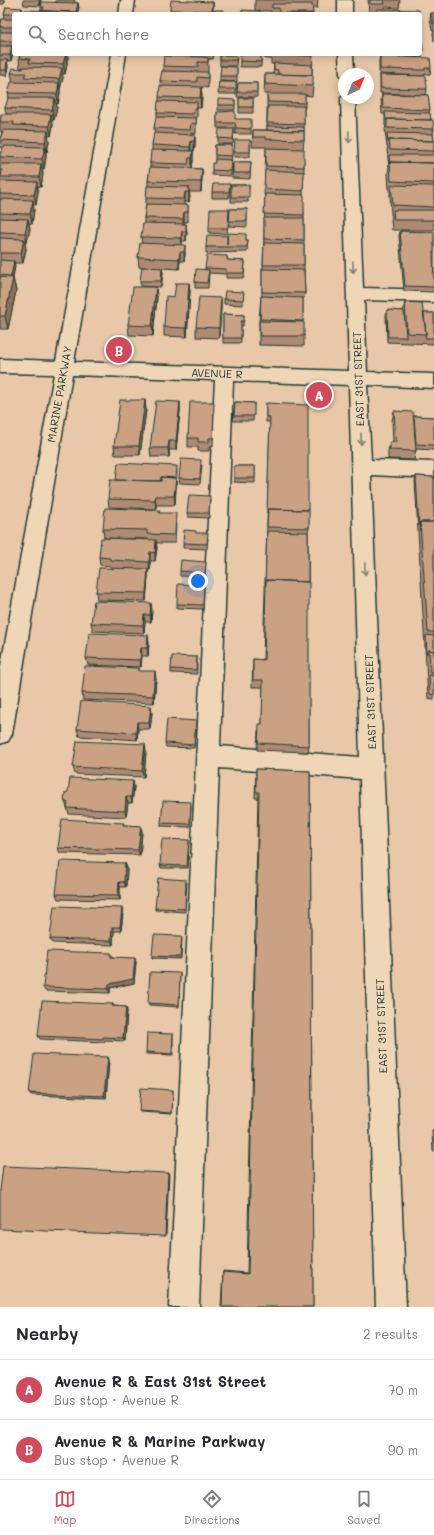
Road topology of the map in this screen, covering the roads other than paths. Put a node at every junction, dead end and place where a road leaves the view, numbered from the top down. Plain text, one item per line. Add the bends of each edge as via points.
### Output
1 (128, 0) edge
2 (345, 0) edge
3 (126, 12) edge
4 (345, 12) edge
5 (119, 56) edge
6 (346, 56) edge
7 (347, 68) edge
8 (348, 104) edge
9 (354, 294) junction
10 (434, 296) edge
11 (0, 366) edge
12 (64, 369) junction
13 (224, 374) junction
14 (358, 378) junction
15 (434, 381) edge
16 (362, 467) junction
17 (434, 470) edge
18 (0, 734) edge
19 (207, 756) junction
20 (372, 769) junction
21 (184, 1307) edge
22 (391, 1307) edge

1 - 3 street
2 - 4 street
5 - 12 street, MARINE PARKWAY
6 - 7 street
8 -> 9 street, EAST 31ST STREET
9 - 10 street
9 - 14 street, EAST 31ST STREET
11 - 12 street, AVENUE R
12 - 13 street, AVENUE R
12 - 18 street, MARINE PARKWAY
13 - 14 street, AVENUE R
13 - 19 street
14 - 15 street, AVENUE R
14 -> 16 street, EAST 31ST STREET
16 - 17 street
16 -> 20 street, EAST 31ST STREET
19 - 20 street
19 - 21 street
20 - 22 street, EAST 31ST STREET

